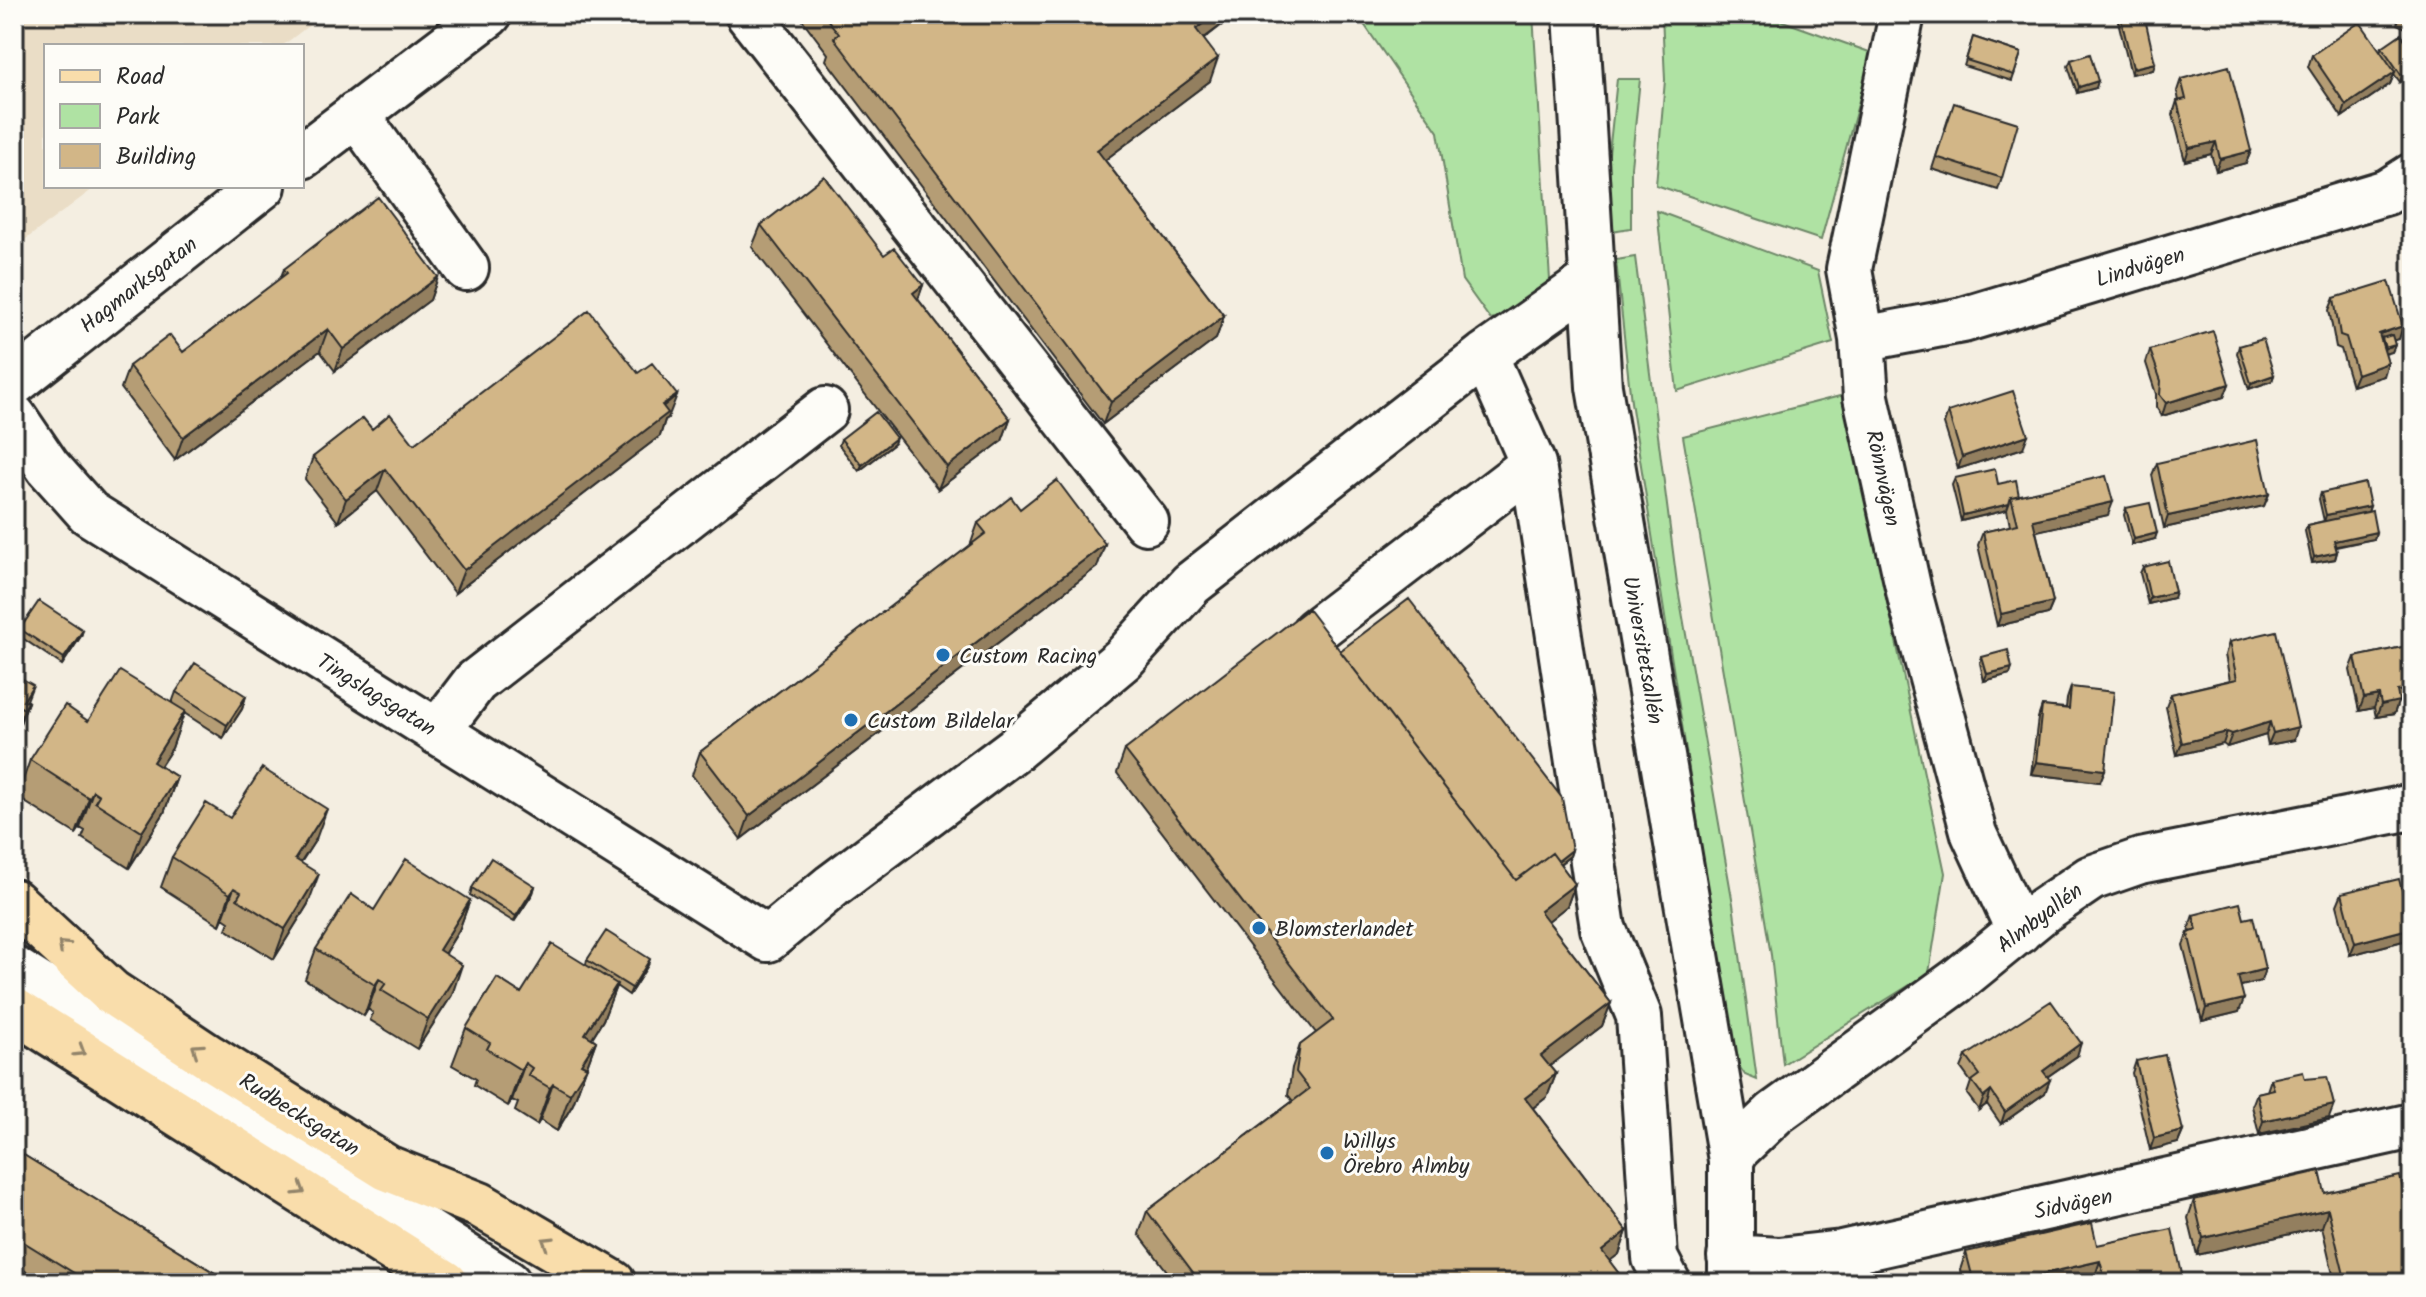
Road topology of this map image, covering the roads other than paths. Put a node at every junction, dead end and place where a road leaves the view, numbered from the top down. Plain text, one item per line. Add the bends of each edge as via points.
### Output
1 (489, 14) edge
2 (748, 14) edge
3 (1576, 14) edge
4 (1902, 14) edge
5 (356, 114) junction
6 (304, 154) edge
7 (2412, 176) edge
8 (260, 188) edge
9 (466, 268) dead end
10 (1592, 280) junction
11 (1862, 339) junction
12 (1485, 355) junction
13 (14, 383) edge
14 (825, 410) dead end
15 (14, 417) edge
16 (1533, 464) junction
17 (1146, 522) dead end
18 (1315, 631) edge
19 (437, 732) junction
20 (2412, 807) edge
21 (14, 902) edge
22 (2019, 931) junction
23 (14, 969) edge
24 (14, 1010) edge
25 (2412, 1126) edge
26 (1731, 1160) junction
27 (1731, 1270) edge
28 (446, 1283) edge
29 (508, 1283) edge
30 (613, 1283) edge
31 (1668, 1283) edge

1 - 5 street
2 - 17 street
3 - 10 street, Universitetsallén
4 - 11 street, Rönnvägen via 1849,269
5 - 6 street
5 - 9 street
7 - 11 street, Lindvägen via 2387,192 1963,320
8 - 13 street, Hagmarksgatan
10 - 12 street
10 - 26 street, Universitetsallén via 1599,387
11 - 22 street, Rönnvägen via 1866,397 1911,600 1974,834
12 - 16 street
12 - 19 street, Tingslagsgatan via 1191,584 1123,659 1015,749 768,939
14 - 19 street via 475,682
15 - 19 street, Tingslagsgatan via 89,513
16 - 18 street
16 - 31 street via 1603,928 1639,1016 1655,1258
20 - 22 street, Almbyallén via 2140,861 2091,878
30 -> 21 main road, Rudbecksgatan via 480,1205 387,1168 209,1057 111,992
22 - 26 street, Almbyallén via 1775,1113
23 - 29 street
24 -> 28 main road
25 - 27 street, Sidvägen via 1842,1253
26 - 27 street, Universitetsallén

